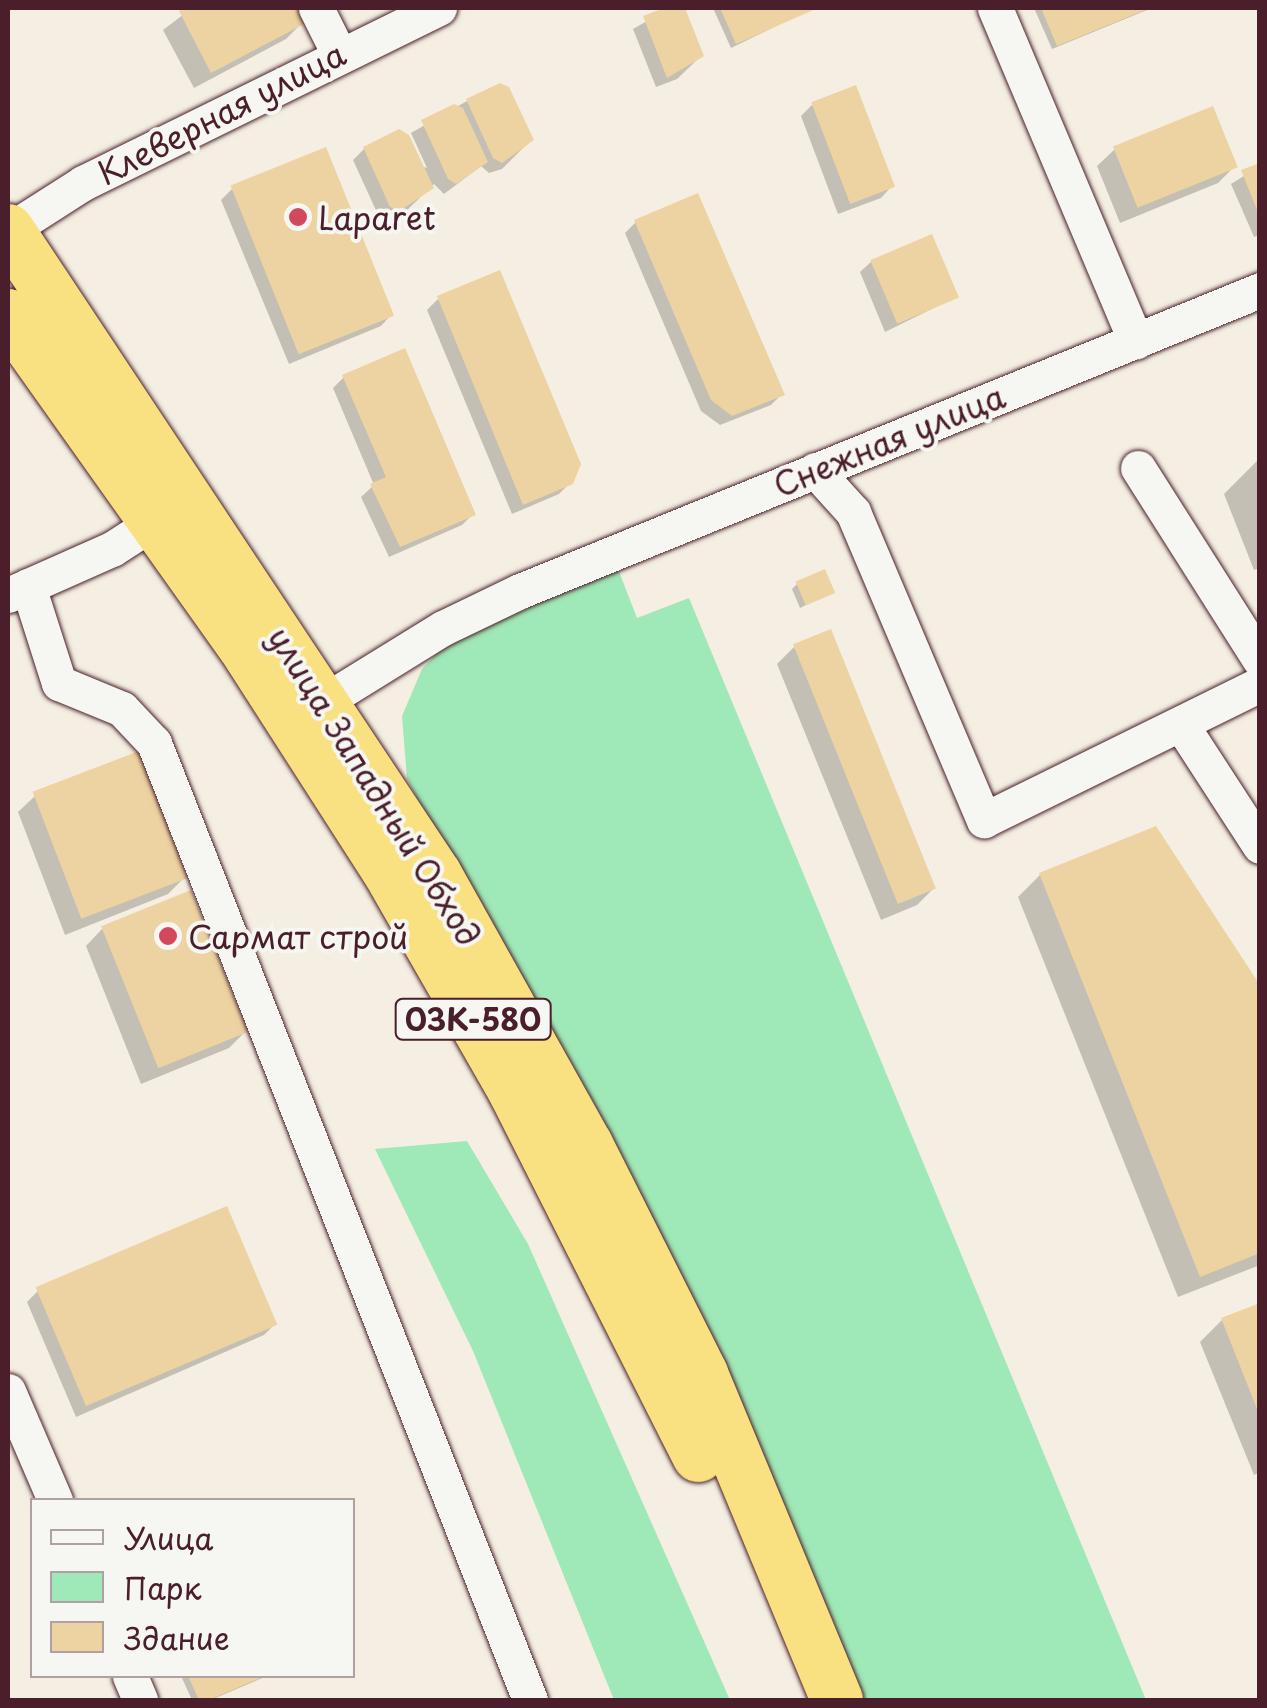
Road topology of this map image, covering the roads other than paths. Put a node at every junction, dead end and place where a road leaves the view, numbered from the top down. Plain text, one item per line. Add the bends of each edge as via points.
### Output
1 (316, 8) edge
2 (439, 8) edge
3 (995, 8) edge
4 (338, 52) junction
5 (8, 230) edge
6 (1260, 290) edge
7 (8, 316) edge
8 (1136, 341) junction
9 (1138, 468) dead end
10 (815, 470) junction
11 (170, 512) junction
12 (18, 591) edge
13 (1248, 618) edge
14 (1260, 660) edge
15 (1260, 684) edge
16 (323, 702) junction
17 (1182, 726) junction
18 (1260, 846) edge
19 (8, 1391) edge
20 (53, 1498) edge
21 (530, 1700) edge
22 (805, 1700) edge
23 (837, 1700) edge

1 - 4 street
2 - 4 street, Клеверная улица
3 - 8 street
4 - 5 street, Клеверная улица via 83,183
5 - 11 highway, улица Западный Обход / 03К-580
6 - 8 street, Снежная улица
7 - 11 highway, улица Западный Обход / 03К-580
8 - 10 street, Снежная улица
9 - 13 street
10 - 16 street, Снежная улица via 443,628
10 - 17 street via 853,512 984,820
11 - 12 street
11 - 16 highway, улица Западный Обход / 03К-580
11 - 22 highway, улица Западный Обход / 03К-580 via 514,1091 671,1396
12 - 21 street via 59,683 122,709 154,743
13 - 14 street
15 - 17 street
16 - 23 highway, улица Западный Обход / 03К-580 via 436,875 587,1145 702,1374
17 - 18 street
19 - 20 street

